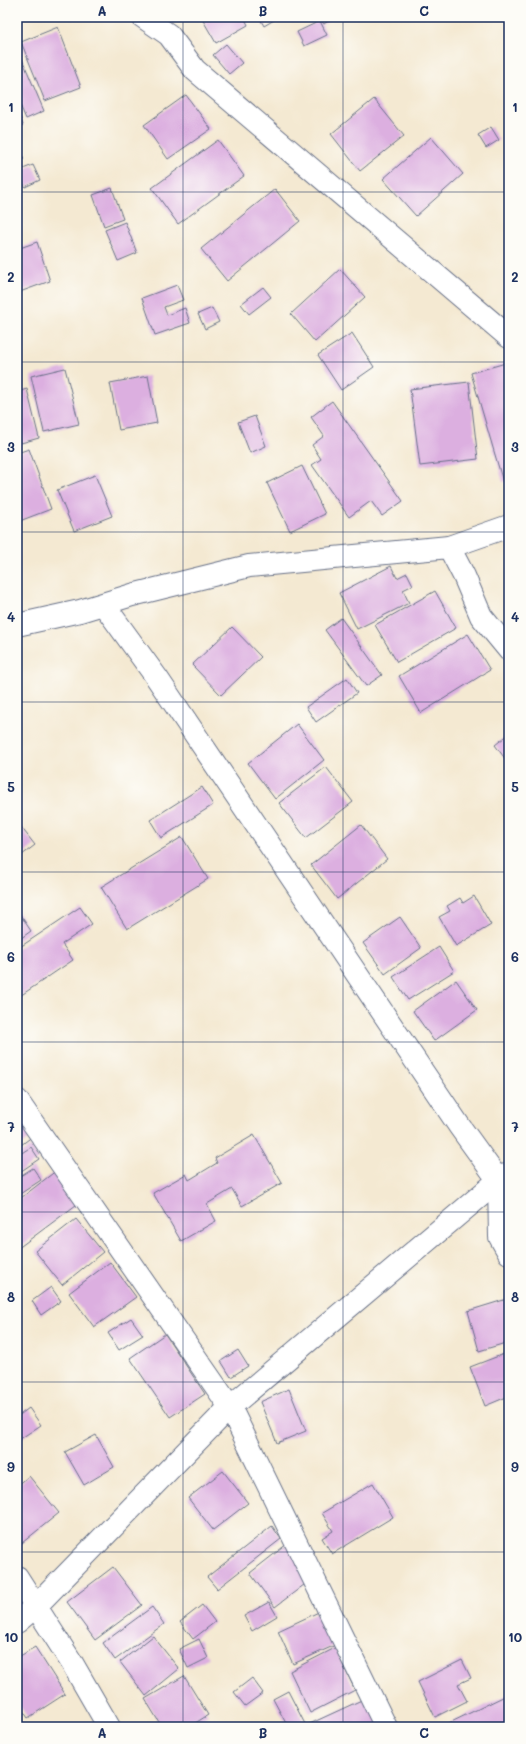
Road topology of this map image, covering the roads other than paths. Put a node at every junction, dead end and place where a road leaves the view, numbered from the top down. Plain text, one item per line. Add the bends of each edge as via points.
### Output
1 (143, 17) edge
2 (509, 337) edge
3 (509, 526) edge
4 (449, 547) junction
5 (104, 605) junction
6 (17, 626) edge
7 (509, 650) edge
8 (17, 1100) edge
9 (504, 1176) edge
10 (509, 1254) edge
11 (230, 1407) junction
12 (17, 1577) edge
13 (36, 1606) junction
14 (17, 1622) edge
15 (109, 1727) edge
16 (386, 1727) edge

1 - 2 street via 169,36 195,70
3 - 4 street
4 - 5 street via 249,566 132,595
4 - 7 street via 481,616
5 - 6 street
5 - 9 street via 157,678 456,1120
8 - 11 street
9 - 10 street via 500,1237
9 - 11 street
11 - 13 street
11 - 16 street
12 - 13 street
13 - 14 street
13 - 15 street

